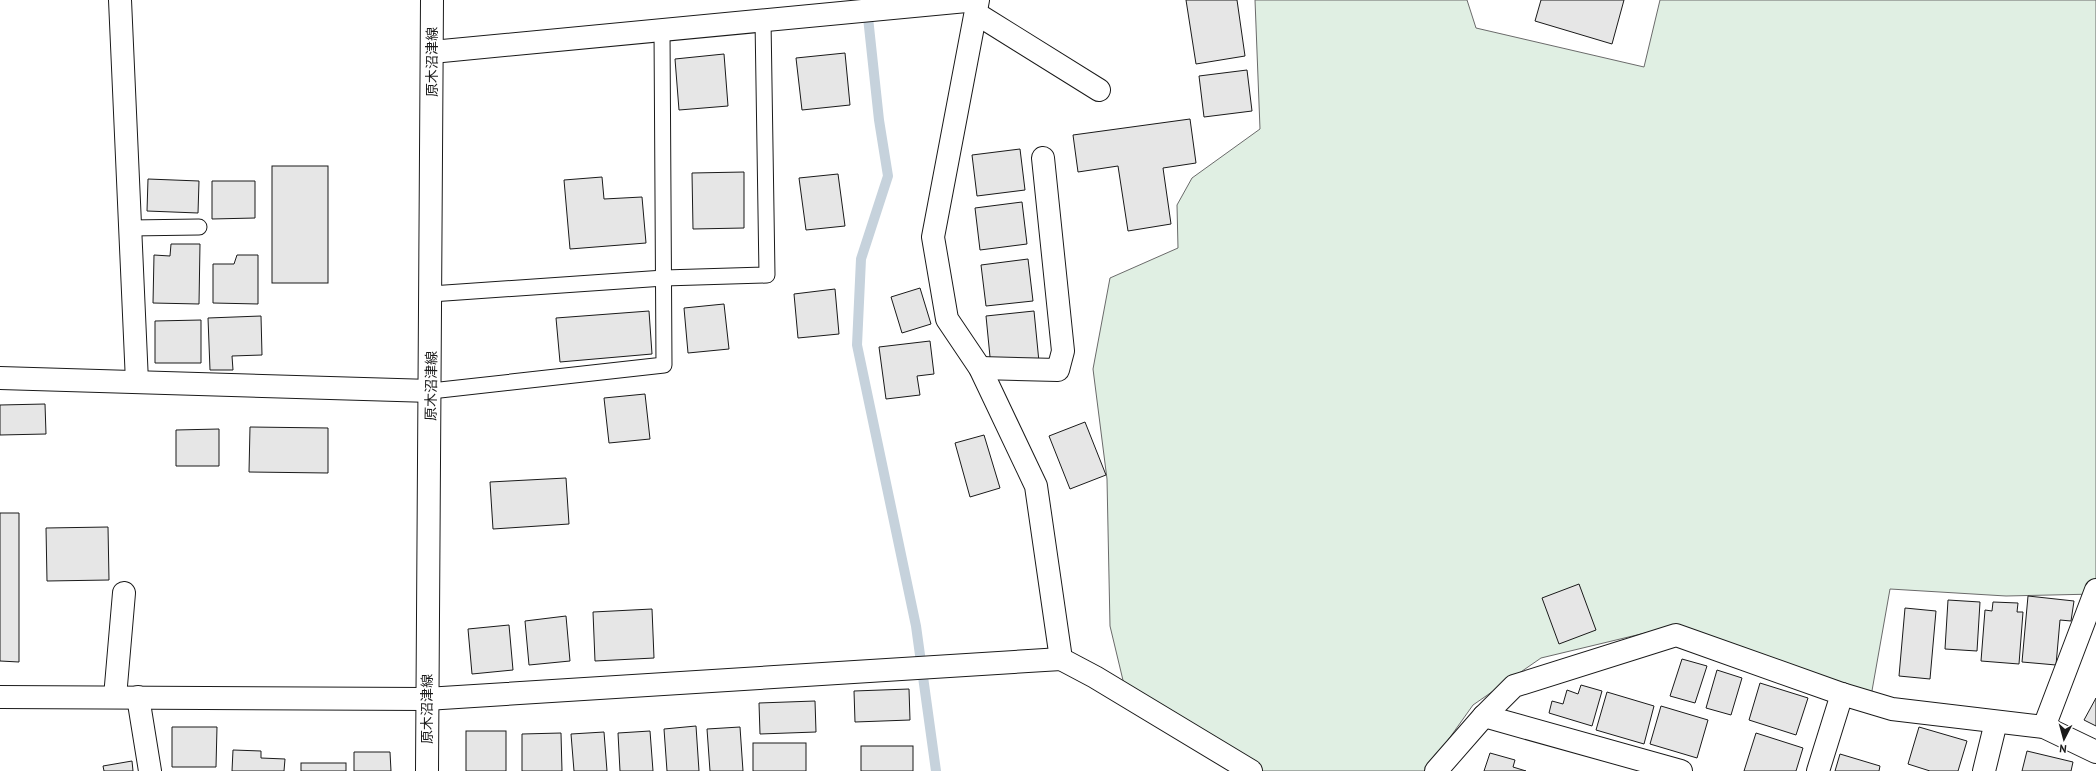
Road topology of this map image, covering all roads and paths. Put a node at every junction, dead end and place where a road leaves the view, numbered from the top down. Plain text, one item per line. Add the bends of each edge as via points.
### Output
1 (120, 0) edge
2 (432, 0) edge
3 (977, 5) edge
4 (763, 20) junction
5 (662, 30) junction
6 (432, 52) junction
7 (1099, 90) dead end
8 (1043, 158) dead end
9 (199, 227) dead end
10 (130, 228) junction
11 (664, 278) junction
12 (431, 294) junction
13 (980, 368) junction
14 (0, 378) edge
15 (137, 382) junction
16 (431, 391) junction
17 (2096, 590) edge
18 (124, 593) dead end
19 (1061, 659) junction
20 (1842, 694) junction
21 (0, 696) edge
22 (114, 697) junction
23 (138, 697) junction
24 (426, 699) junction
25 (1484, 716) junction
26 (1996, 722) junction
27 (2044, 727) junction
28 (2096, 752) edge
29 (150, 771) edge
30 (427, 771) edge
31 (1251, 771) edge
32 (1436, 771) edge
33 (1681, 771) edge
34 (1818, 771) edge
35 (1984, 771) edge

1 - 10 street
2 - 6 street, 原木沼津線
3 - 4 street
3 - 7 street
3 - 13 street via 933,237 947,319
4 - 5 street
4 - 11 lane via 766,276
5 - 6 street
5 - 11 lane
6 - 12 street, 原木沼津線
8 - 13 street via 1063,351 1058,370
9 - 10 lane
10 - 15 street
11 - 12 lane
11 - 16 lane via 664,365
12 - 16 street, 原木沼津線
13 - 19 street via 1036,486
14 - 15 street
15 - 16 street
16 - 24 street, 原木沼津線
17 - 27 street
18 - 22 street
19 - 24 street
19 - 31 street
20 - 25 street via 1676,635 1514,686
20 - 26 street via 1892,709
20 - 34 street
21 - 22 street
22 - 23 street
23 - 24 street
23 - 29 street
24 - 30 street, 原木沼津線
25 - 32 street
25 - 33 street
26 - 27 street
26 - 35 street
27 - 28 street

